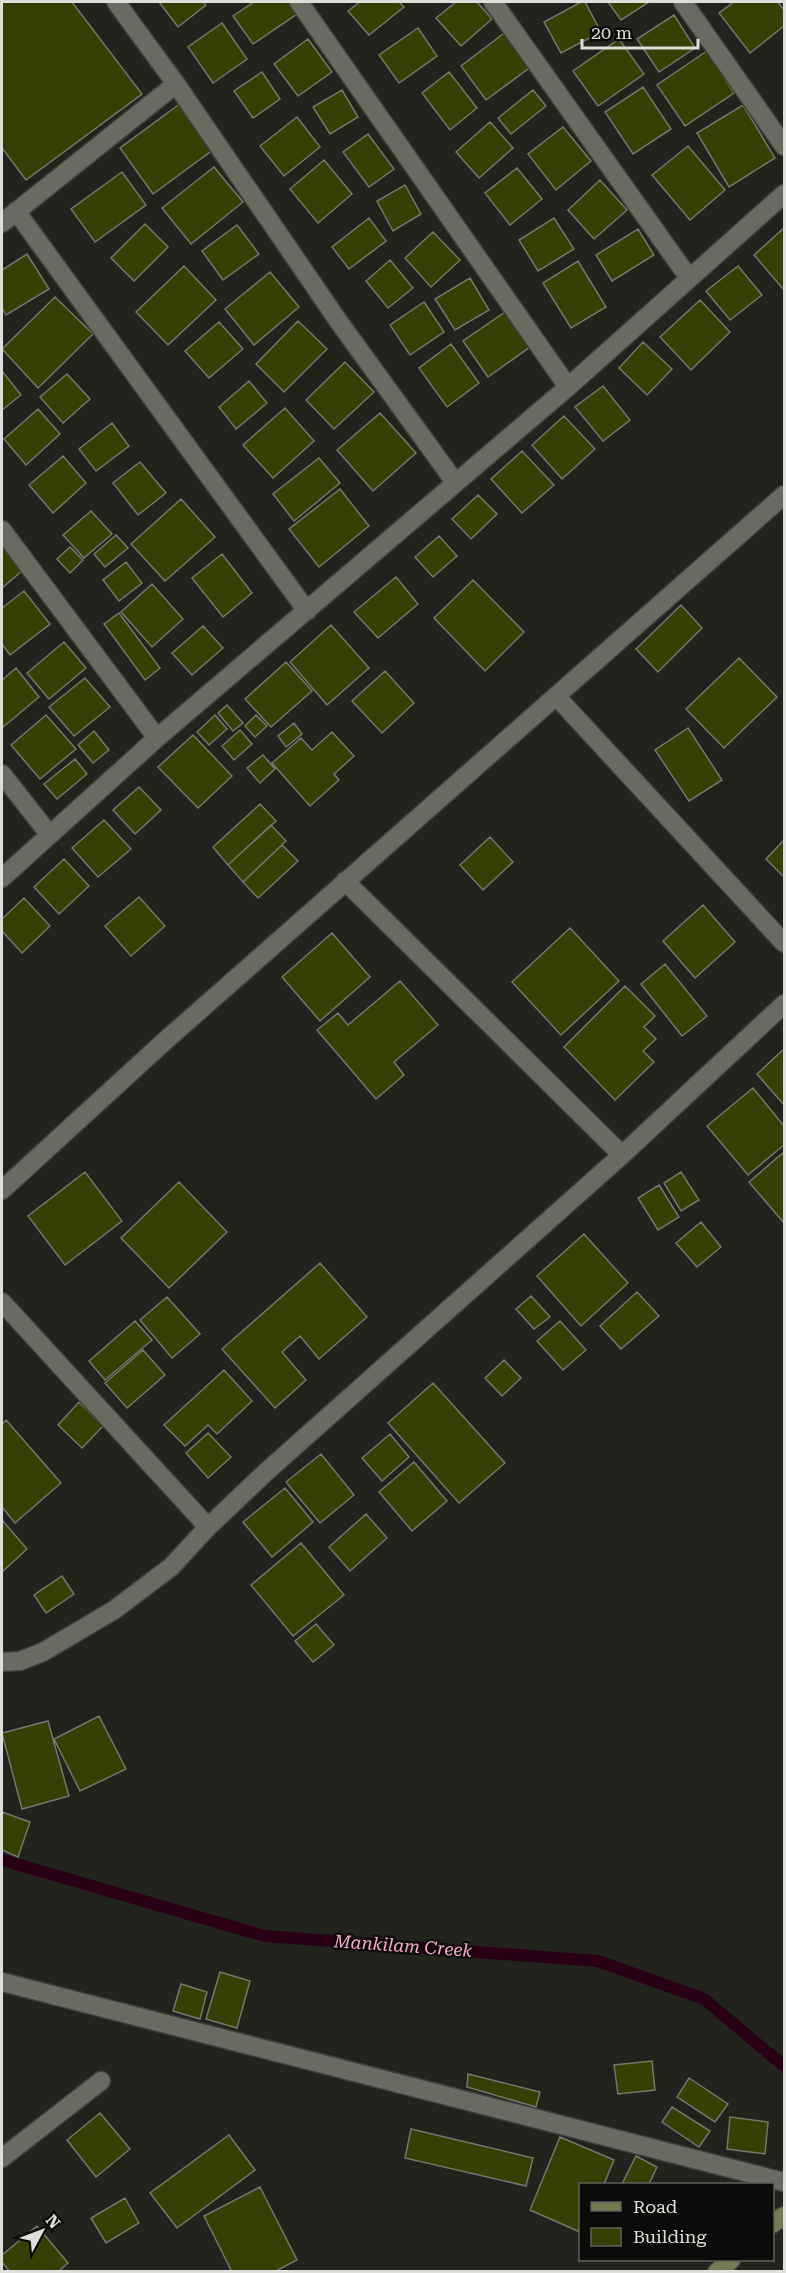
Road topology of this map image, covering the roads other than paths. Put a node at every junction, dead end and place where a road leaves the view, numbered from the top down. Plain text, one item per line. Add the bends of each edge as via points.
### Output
1 (116, 2) edge
2 (299, 2) edge
3 (494, 2) edge
4 (683, 2) edge
5 (176, 84) junction
6 (784, 146) edge
7 (784, 194) edge
8 (16, 211) junction
9 (2, 223) edge
10 (689, 278) junction
11 (568, 387) junction
12 (455, 482) junction
13 (781, 505) edge
14 (2, 530) edge
15 (307, 611) junction
16 (556, 696) junction
17 (157, 738) junction
18 (2, 774) edge
19 (49, 834) junction
20 (2, 878) edge
21 (345, 881) junction
22 (784, 943) edge
23 (784, 1004) edge
24 (622, 1155) junction
25 (2, 1190) edge
26 (2, 1302) edge
27 (208, 1527) junction
28 (2, 1662) edge
29 (2, 1982) edge
30 (101, 2081) dead end
31 (2, 2158) edge
32 (784, 2182) edge

1 - 5 street
2 - 11 street
3 - 10 street
4 - 6 street
5 - 8 street
5 - 12 street via 339,322
7 - 10 street
8 - 9 street
8 - 15 street
10 - 11 street
11 - 12 street
12 - 15 street
13 - 16 street
14 - 17 street
15 - 17 street
16 - 21 street
16 - 22 street
17 - 19 street
18 - 19 street
19 - 20 street
21 - 24 street
21 - 25 street
23 - 24 street
24 - 27 street
26 - 27 street
27 - 28 street via 171,1567 114,1610 43,1652 20,1661
29 - 32 street
30 - 31 street

